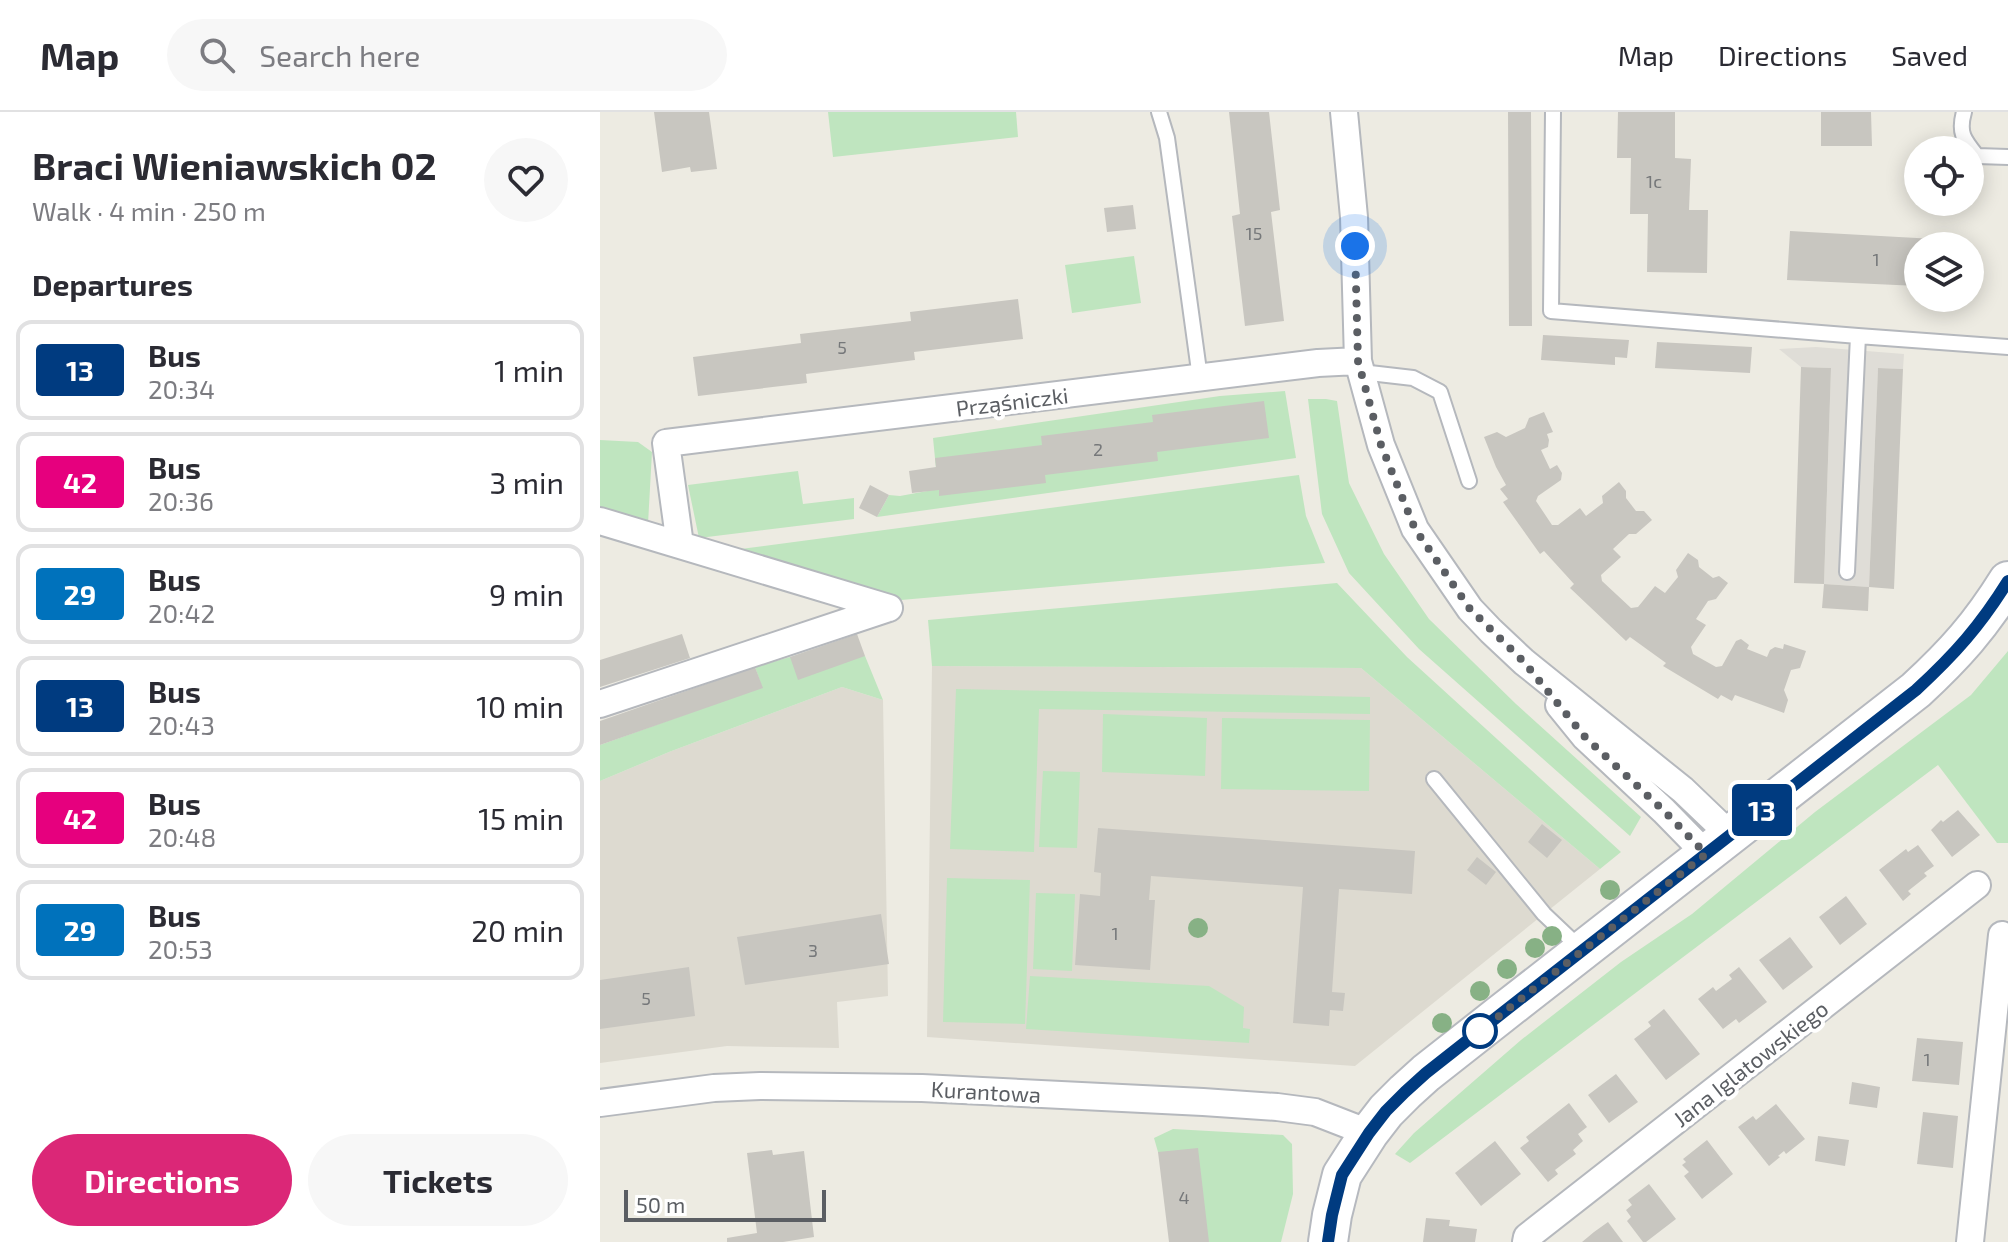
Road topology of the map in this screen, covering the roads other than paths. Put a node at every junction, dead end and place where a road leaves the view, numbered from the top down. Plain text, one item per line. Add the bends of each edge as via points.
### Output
1 (1159, 112) edge
2 (1344, 112) edge
3 (1553, 112) edge
4 (1964, 112) edge
5 (2008, 157) edge
6 (1858, 336) junction
7 (2008, 347) edge
8 (1360, 366) junction
9 (1200, 378) junction
10 (1469, 481) dead end
11 (600, 521) edge
12 (680, 545) junction
13 (1847, 572) dead end
14 (2008, 581) edge
15 (600, 704) edge
16 (1434, 779) dead end
17 (1718, 844) junction
18 (1977, 885) dead end
19 (2002, 935) dead end
20 (1582, 950) junction
21 (600, 1103) edge
22 (1369, 1133) junction
23 (1328, 1242) edge
24 (1526, 1242) edge
25 (1970, 1242) edge

1 - 9 lane
2 - 8 street
3 - 6 lane via 1551,311
4 - 5 lane via 1963,138 1977,156
6 - 7 lane
6 - 13 lane
8 - 9 street, Prząśniczki via 1318,363
8 - 10 lane via 1413,378 1440,392
8 - 17 street via 1381,445 1415,529 1470,609 1524,662 1585,737 1664,811
9 - 12 street, Prząśniczki via 666,443
11 - 12 street
12 - 15 street via 889,608
14 - 17 street via 1958,650 1916,690
16 - 20 lane via 1544,914
17 - 20 street
18 - 24 street, Jana Iglatowskiego
19 - 25 street
20 - 22 street via 1426,1073
21 - 22 street, Kurantowa via 714,1088 922,1088 1277,1107 1315,1112
22 - 23 street via 1342,1175

